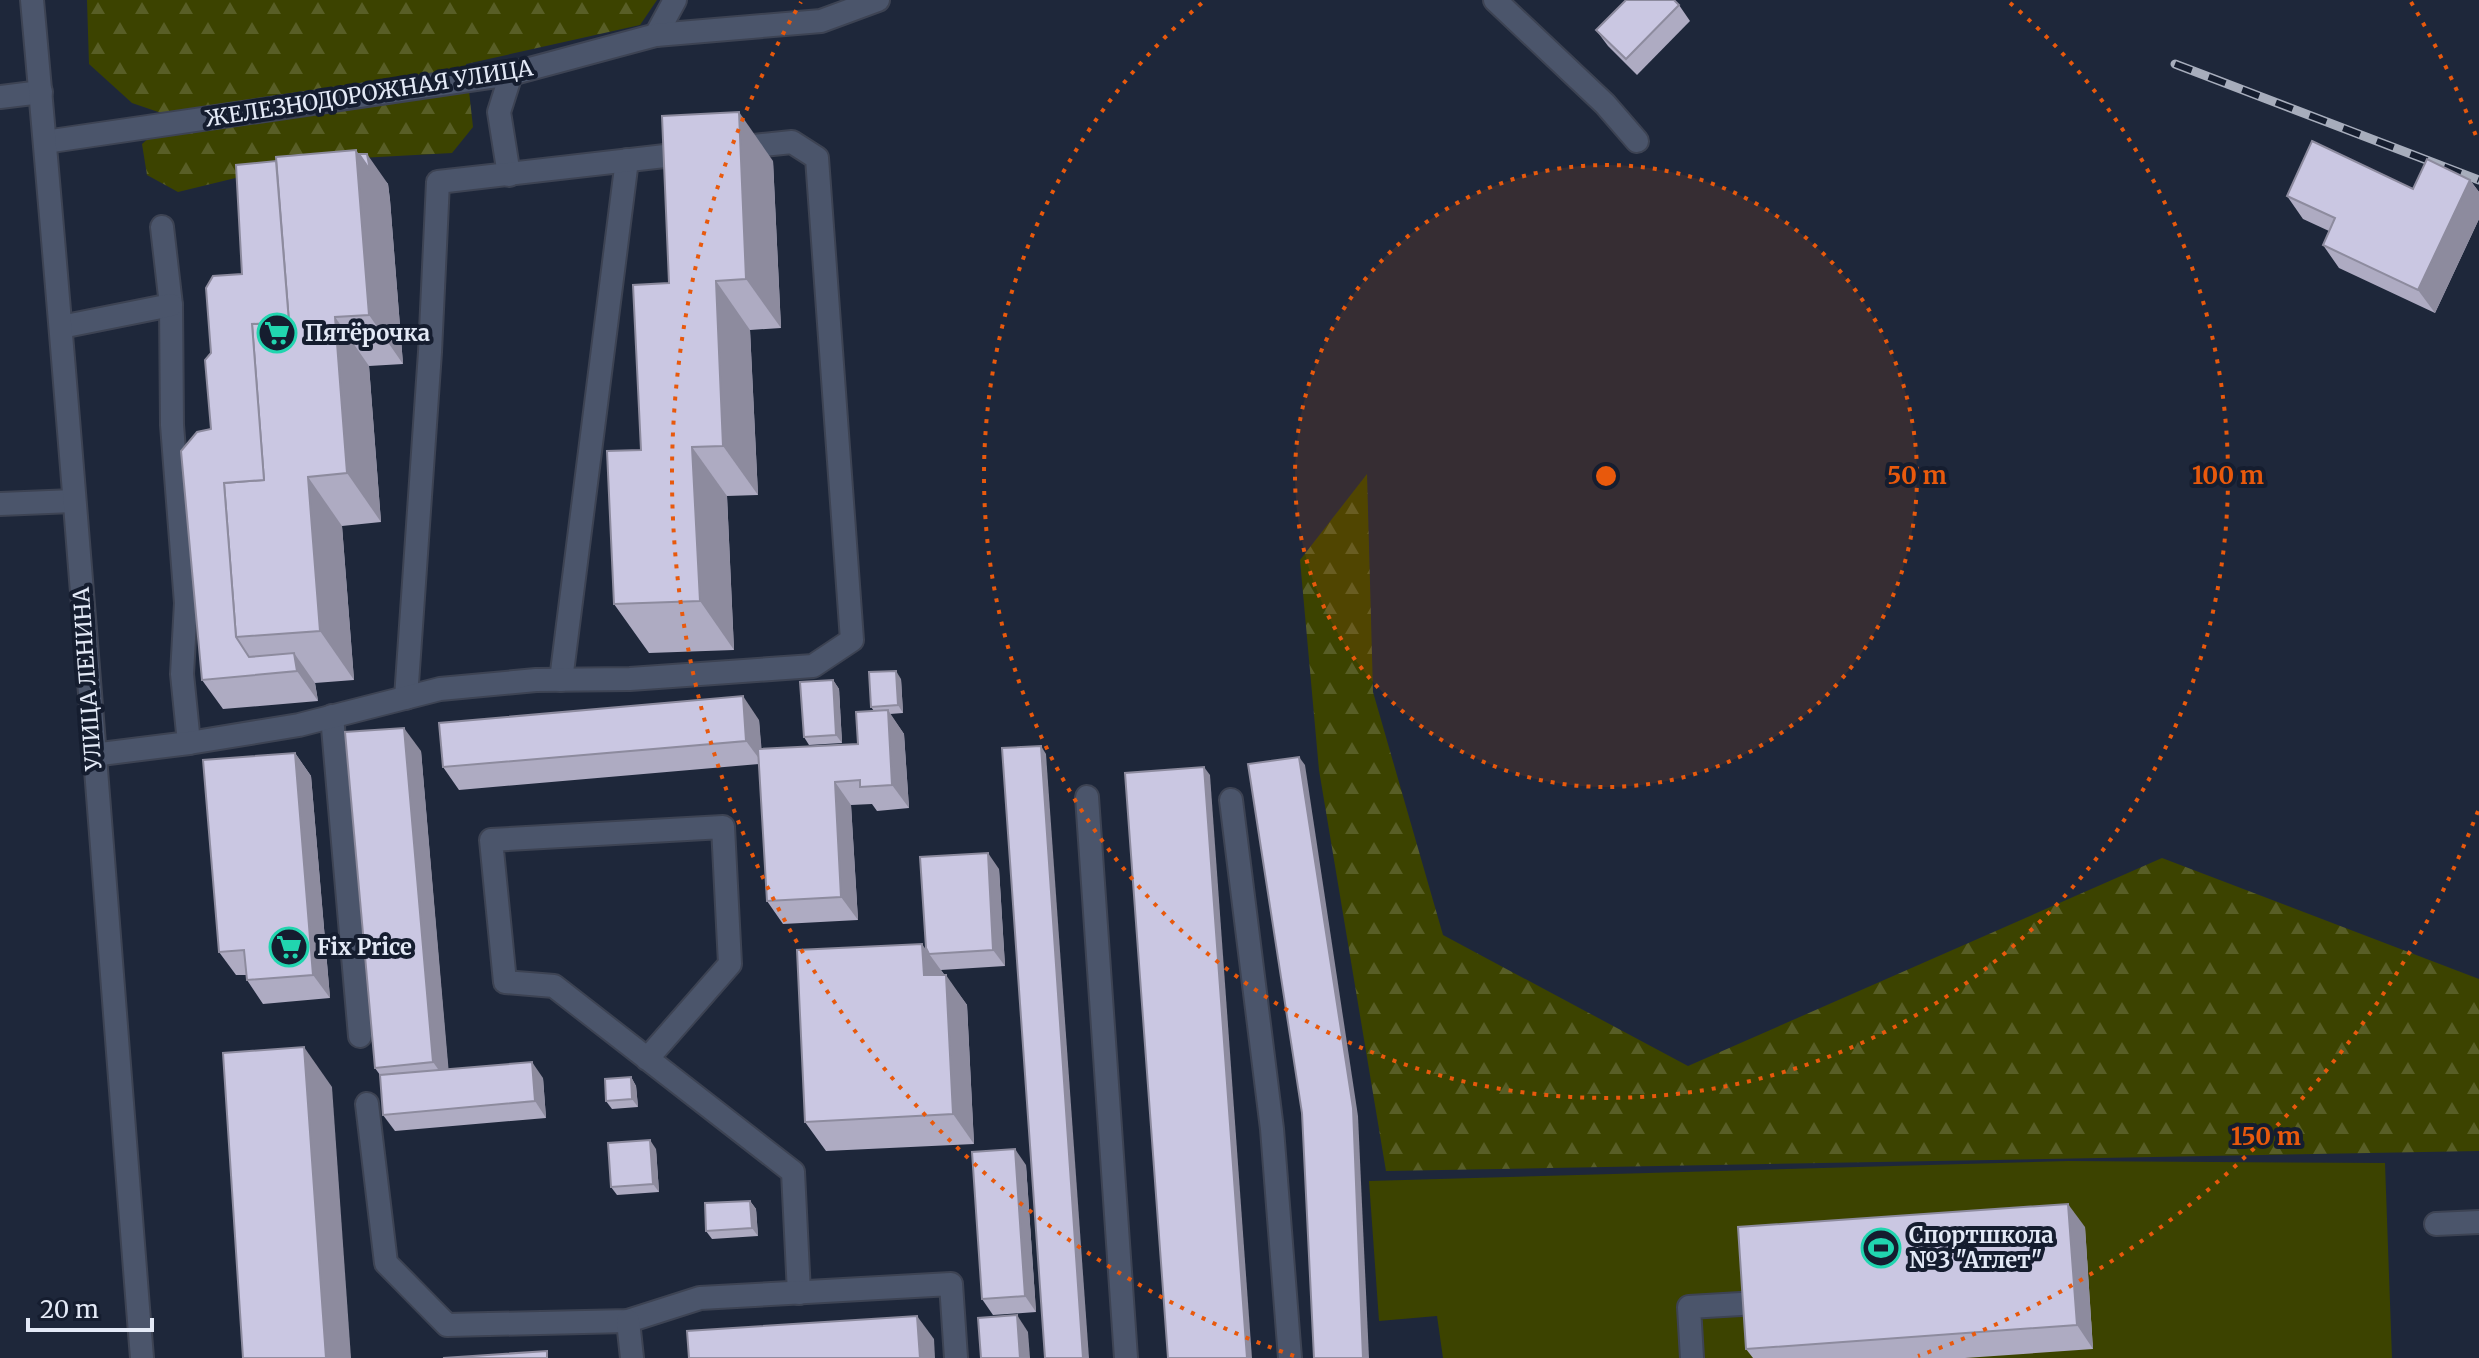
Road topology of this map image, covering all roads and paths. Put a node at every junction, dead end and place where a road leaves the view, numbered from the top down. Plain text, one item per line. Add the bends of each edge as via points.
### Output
1 (32, 0) edge
2 (675, 0) edge
3 (878, 0) edge
4 (1495, 0) edge
5 (656, 35) junction
6 (511, 74) junction
7 (41, 92) junction
8 (0, 97) edge
9 (1637, 141) dead end
10 (45, 142) junction
11 (627, 160) junction
12 (509, 175) junction
13 (162, 227) dead end
14 (171, 305) junction
15 (61, 327) junction
16 (73, 501) junction
17 (0, 504) edge
18 (561, 680) junction
19 (406, 698) junction
20 (332, 716) junction
21 (189, 743) junction
22 (93, 755) junction
23 (1087, 797) dead end
24 (1231, 800) dead end
25 (360, 1036) dead end
26 (647, 1059) junction
27 (367, 1104) dead end
28 (2479, 1222) edge
29 (2436, 1224) dead end
30 (799, 1293) junction
31 (1741, 1304) edge
32 (628, 1321) junction
33 (142, 1358) edge
34 (632, 1358) edge
35 (956, 1358) edge
36 (1126, 1358) edge
37 (1290, 1358) edge
38 (1692, 1358) edge

1 - 7 street, УЛИЦА ЛЕНИНА
2 - 5 street
3 - 5 street, ЖЕЛЕЗНОДОРОЖНАЯ УЛИЦА via 821,21
4 - 9 street
5 - 6 street, ЖЕЛЕЗНОДОРОЖНАЯ УЛИЦА
6 - 10 street, ЖЕЛЕЗНОДОРОЖНАЯ УЛИЦА
6 - 12 street via 499,112
7 - 8 street
7 - 10 street, УЛИЦА ЛЕНИНА
10 - 15 street, УЛИЦА ЛЕНИНА
11 - 12 street
11 - 18 street
11 - 18 street via 792,142 817,158 852,640 813,666
12 - 19 street via 438,182
13 - 14 street
14 - 15 street
14 - 21 street via 172,425 186,603 182,674
15 - 16 street, УЛИЦА ЛЕНИНА
16 - 17 street
16 - 22 street, УЛИЦА ЛЕНИНА
18 - 19 street via 440,689
19 - 20 street
20 - 21 street
20 - 25 street
21 - 22 street
22 - 33 street, УЛИЦА ЛЕНИНА
23 - 36 street
24 - 37 street via 1272,1129
26 - 26 street via 554,986 505,982 491,840 723,827 730,964
26 - 30 street via 793,1172
27 - 32 street via 386,1263 447,1325
28 - 29 street
30 - 32 street via 700,1298
30 - 35 street via 951,1284
31 - 38 street via 1689,1307
32 - 34 street

